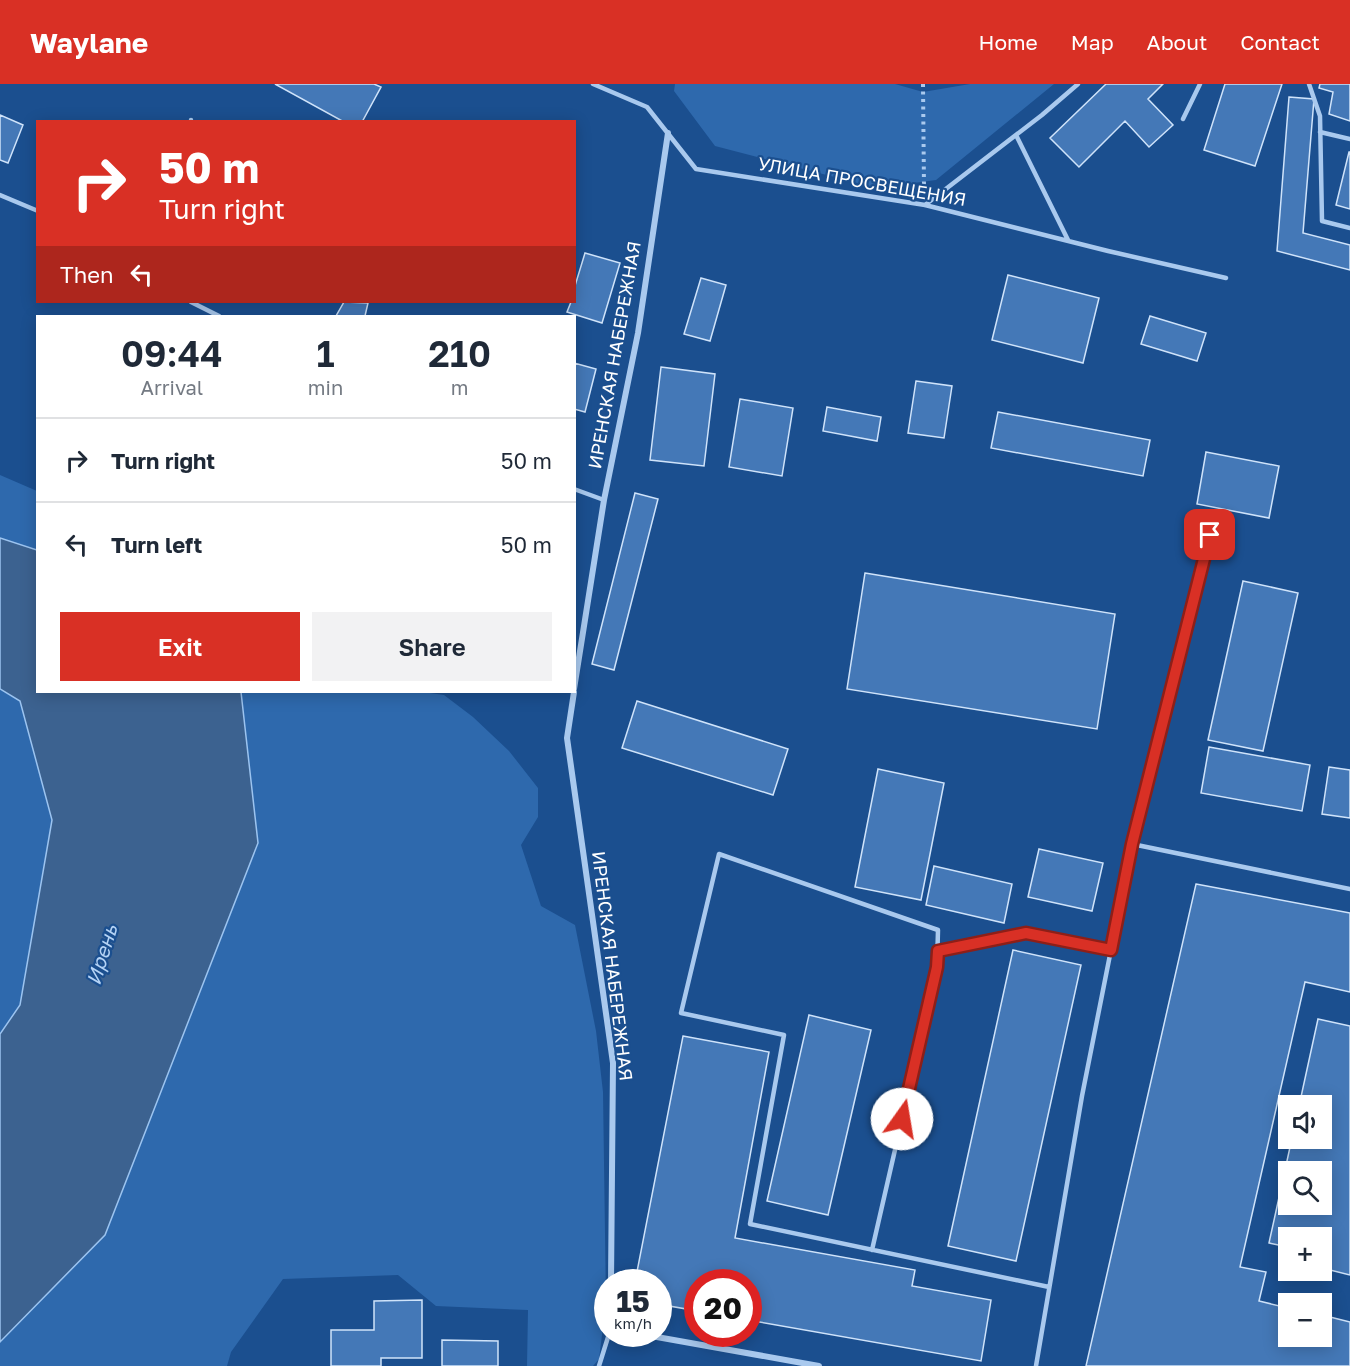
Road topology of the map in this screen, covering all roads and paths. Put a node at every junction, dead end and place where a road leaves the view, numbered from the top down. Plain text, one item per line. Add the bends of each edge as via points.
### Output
1 (593, 84) edge
2 (923, 84) edge
3 (1078, 84) edge
4 (1200, 84) edge
5 (1309, 84) edge
6 (1183, 119) dead end
7 (1320, 132) junction
8 (668, 133) junction
9 (1016, 135) junction
10 (1350, 139) edge
11 (0, 195) edge
12 (925, 205) junction
13 (36, 210) edge
14 (1350, 228) edge
15 (1068, 241) junction
16 (1226, 278) dead end
17 (193, 303) edge
18 (208, 303) edge
19 (206, 309) junction
20 (217, 315) edge
21 (576, 490) edge
22 (604, 500) junction
23 (1210, 535) dead end
24 (576, 677) edge
25 (574, 693) edge
26 (1132, 844) junction
27 (1350, 889) edge
28 (1111, 950) junction
29 (938, 951) junction
30 (872, 1250) junction
31 (611, 1269) edge
32 (1049, 1287) junction
33 (672, 1340) edge
34 (605, 1347) edge
35 (599, 1366) edge
36 (819, 1366) edge
37 (1036, 1366) edge

1 - 8 lane, УЛИЦА ПРОСВЕЩЕНИЯ via 647,107
2 - 12 path
3 - 9 lane
4 - 6 lane
5 - 7 lane via 1320,116
7 - 10 lane
7 - 14 lane via 1322,221
8 - 12 lane, УЛИЦА ПРОСВЕЩЕНИЯ via 696,169
8 - 22 street, ИРЕНСКАЯ НАБЕРЕЖНАЯ via 638,333
9 - 12 lane
9 - 15 lane
11 - 13 lane
12 - 15 lane, УЛИЦА ПРОСВЕЩЕНИЯ
15 - 16 lane, УЛИЦА ПРОСВЕЩЕНИЯ
17 - 19 lane
18 - 19 lane
19 - 20 lane
21 - 22 lane
22 - 24 street, ИРЕНСКАЯ НАБЕРЕЖНАЯ
23 - 26 lane
25 - 31 street, ИРЕНСКАЯ НАБЕРЕЖНАЯ via 567,738 613,1063
26 - 27 lane
26 - 28 lane
28 - 29 lane via 1026,933
28 - 32 lane
29 - 30 lane
29 - 30 lane via 938,930 719,854 681,1013 784,1035 750,1224
30 - 32 lane
32 - 37 lane
33 - 36 street
34 - 35 lane

